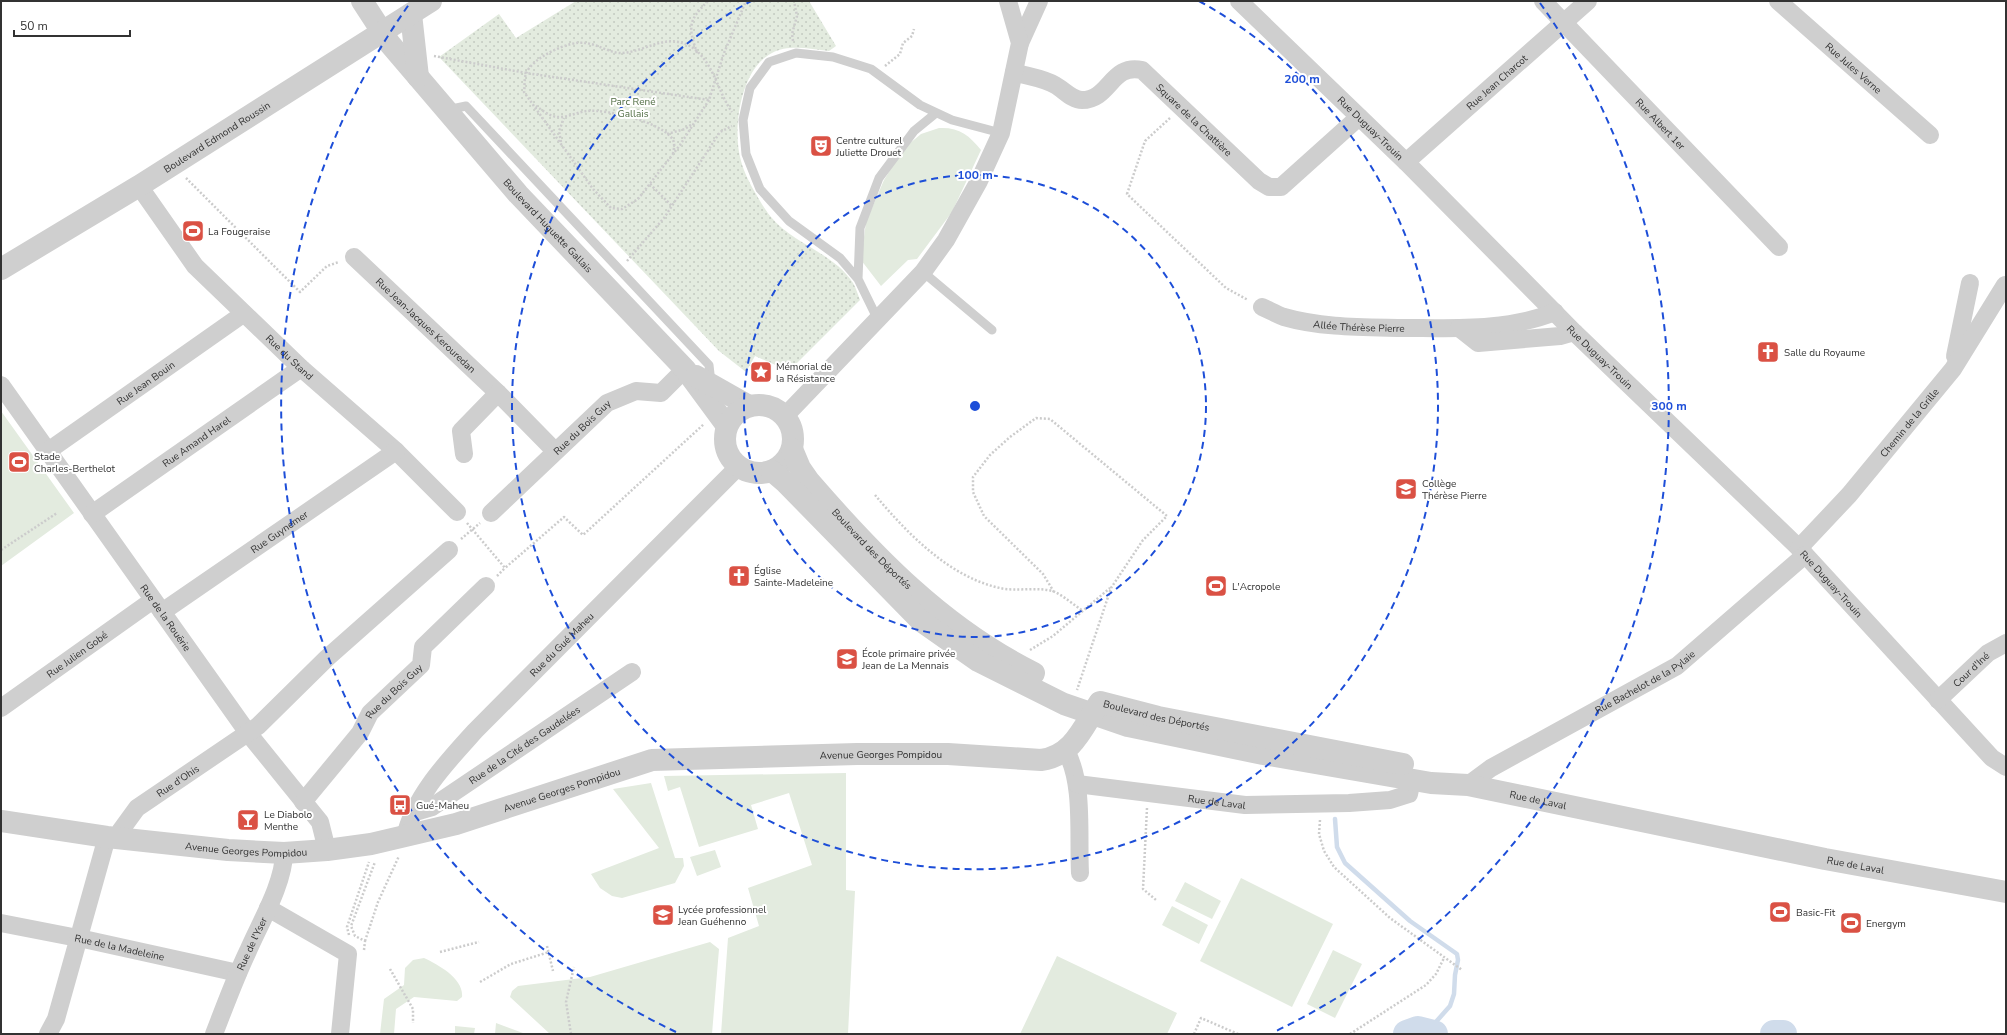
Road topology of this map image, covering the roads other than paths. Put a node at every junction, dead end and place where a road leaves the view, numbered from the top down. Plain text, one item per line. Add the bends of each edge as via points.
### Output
1 (362, 1) edge
2 (431, 1) edge
3 (1008, 1) edge
4 (1039, 1) edge
5 (1239, 1) edge
6 (1543, 1) edge
7 (1588, 1) edge
8 (1778, 1) edge
9 (411, 14) junction
10 (1563, 23) junction
11 (381, 32) junction
12 (1020, 43) junction
13 (1014, 72) junction
14 (418, 76) junction
15 (446, 110) junction
16 (936, 112) junction
17 (1359, 117) junction
18 (1001, 132) junction
19 (1930, 135) dead end
20 (1406, 162) junction
21 (138, 186) junction
22 (1780, 247) dead end
23 (354, 257) road end
24 (1, 269) edge
25 (923, 272) junction
26 (858, 279) junction
27 (1970, 283) dead end
28 (2005, 285) dead end
29 (1262, 306) road end
30 (1555, 312) junction
31 (243, 314) junction
32 (878, 320) junction
33 (1459, 328) junction
34 (992, 330) dead end
35 (1574, 332) junction
36 (301, 368) junction
37 (685, 369) junction
38 (1953, 369) junction
39 (1, 385) edge
40 (711, 385) junction
41 (498, 393) junction
42 (749, 406) junction
43 (785, 416) junction
44 (722, 419) junction
45 (792, 449) junction
46 (48, 451) junction
47 (396, 451) junction
48 (555, 451) junction
49 (464, 454) dead end
50 (738, 467) junction
51 (772, 471) junction
52 (457, 512) road end
53 (491, 513) road end
54 (92, 514) junction
55 (449, 550) road end
56 (1802, 552) junction
57 (486, 586) dead end
58 (158, 606) junction
59 (2006, 643) edge
60 (632, 672) dead end
61 (1938, 700) junction
62 (1, 708) edge
63 (1095, 708) junction
64 (248, 733) junction
65 (1066, 751) junction
66 (2006, 768) edge
67 (1412, 780) junction
68 (1077, 784) junction
69 (1468, 785) junction
70 (303, 802) junction
71 (415, 812) junction
72 (1, 821) edge
73 (412, 835) junction
74 (112, 838) junction
75 (327, 850) junction
76 (284, 853) junction
77 (1080, 873) dead end
78 (2006, 892) edge
79 (268, 908) junction
80 (1, 923) edge
81 (78, 938) junction
82 (238, 973) junction
83 (48, 1034) edge
84 (214, 1034) edge
85 (340, 1034) edge

1 - 11 street, Boulevard Huguette Gallais
2 - 9 street, Boulevard Edmond Roussin
3 - 12 street
4 - 12 street
5 - 17 street, Rue Duguay-Trouin
6 - 10 street, Rue Albert 1er
7 - 10 street, Rue Jean Charcot
8 - 19 street, Rue Jules Verne
9 - 11 street, Boulevard Edmond Roussin
9 - 14 street
10 - 20 street, Rue Jean Charcot
10 - 22 street, Rue Albert 1er
11 - 14 street, Boulevard Huguette Gallais
11 - 21 street, Boulevard Edmond Roussin
12 - 13 street
13 - 17 street, Square de la Chattière via 1054,84 1070,96 1081,100 1096,98 1122,72 1131,68 1142,70 1259,181 1269,187 1281,187
13 - 18 street
14 - 15 street, Boulevard Huguette Gallais
15 - 37 street, Boulevard Huguette Gallais via 518,194
15 - 40 lane via 466,106 709,365
16 - 18 lane via 952,120
16 - 26 lane via 914,131 879,178 860,228
16 - 26 lane via 920,105 871,69 833,57 796,53 769,62 750,88 743,120 746,154 760,189 789,222 840,258
17 - 20 street, Rue Duguay-Trouin
18 - 25 street via 979,181 946,240
20 - 30 street, Rue Duguay-Trouin
21 - 24 street, Boulevard Edmond Roussin
21 - 31 street, Rue du Stand via 195,266
23 - 41 street, Rue Jean-Jacques Kerouredan
25 - 32 street
25 - 34 lane
26 - 32 lane
27 - 38 street
28 - 38 street, Chemin de la Grille
29 - 33 street, Allée Thérèse Pierre via 1283,316 1325,324 1381,328
30 - 33 street, Allée Thérèse Pierre via 1540,318 1507,324
30 - 35 street, Rue Duguay-Trouin
31 - 36 street, Rue du Stand
31 - 46 street, Rue Jean Bouin
32 - 43 street
33 - 35 street via 1478,343 1560,336
35 - 56 street, Rue Duguay-Trouin
36 - 47 street, Rue du Stand
36 - 54 street, Rue Amand Harel
37 - 40 street, Boulevard Huguette Gallais
37 - 44 street, Boulevard Huguette Gallais
37 - 48 street, Rue du Bois Guy via 661,393 636,391 607,403
38 - 56 street, Chemin de la Grille
39 - 46 street, Rue de la Rouërie
40 - 42 street, Boulevard Huguette Gallais
41 - 48 street, Rue Jean-Jacques Kerouredan
41 - 49 street via 461,431
42 - 43 street via 775,408
42 - 44 street
43 - 45 street via 793,432
44 - 50 street via 726,448
45 - 51 street via 781,466
45 - 63 street, Boulevard des Déportés via 809,481 904,582 945,617 1011,661 1077,692
46 - 54 street, Rue de la Rouërie
47 - 52 street, Rue du Stand
47 - 58 street, Rue Guynemer
48 - 53 street, Rue du Bois Guy
50 - 51 street via 761,474
50 - 71 street, Rue du Gué Maheu via 475,731 439,771
51 - 63 street, Boulevard des Déportés via 921,621 978,661 1064,704
54 - 58 street, Rue de la Rouërie
55 - 64 street via 327,658
56 - 61 street, Rue Duguay-Trouin
56 - 69 street, Rue Bachelot de la Pylaie via 1678,666 1491,768
57 - 70 street, Rue du Bois Guy via 423,647 421,665 370,712 360,733
58 - 62 street, Rue Julien Gobé
58 - 64 street, Rue de la Rouërie
59 - 61 street, Cour d'Iné via 1988,653
60 - 71 street, Rue de la Cité des Gaudelées via 432,807
61 - 66 street, Rue Duguay-Trouin via 1992,758
63 - 65 street, Avenue Georges Pompidou
63 - 67 street, Boulevard des Déportés via 1128,726 1255,753
63 - 69 street, Boulevard des Déportés via 1158,717 1436,770
64 - 70 street, Rue de la Rouërie
64 - 74 street, Rue d'Ohis via 138,808
65 - 68 street
65 - 73 street, Avenue Georges Pompidou via 1050,759 1040,760 948,754 880,754 652,760 456,824
67 - 68 street, Rue de Laval via 1409,794 1390,800 1320,804 1245,804
67 - 69 street, Rue de Laval
68 - 77 street
69 - 78 street, Rue de Laval via 1825,859
70 - 75 street, Rue de la Rouërie via 320,822
71 - 73 street, Rue du Gué Maheu via 408,824
72 - 74 street, Avenue Georges Pompidou
73 - 75 street, Avenue Georges Pompidou
74 - 76 street, Avenue Georges Pompidou
74 - 81 street, Rue d'Ohis
75 - 76 street, Avenue Georges Pompidou
76 - 79 street, Rue de l'Yser via 284,864
79 - 82 street, Rue de l'Yser
79 - 85 street via 355,946
80 - 81 street, Rue de la Madeleine
81 - 82 street, Rue de la Madeleine
81 - 83 street, Rue d'Ohis via 56,1019
82 - 84 street, Rue de l'Yser

